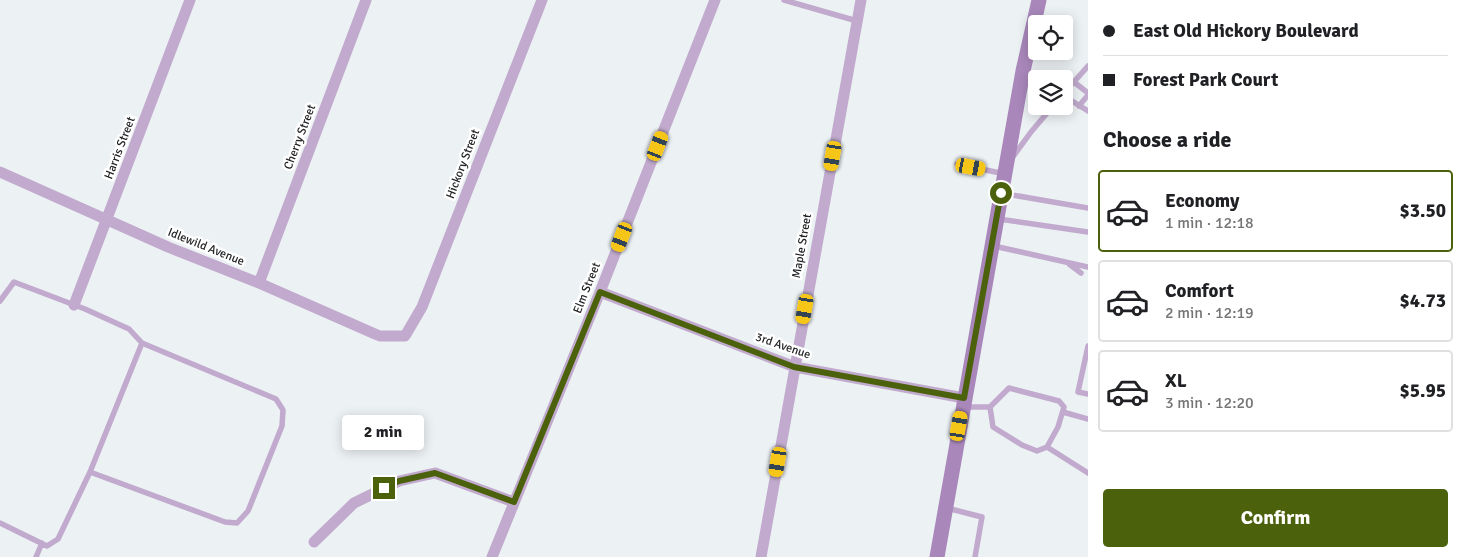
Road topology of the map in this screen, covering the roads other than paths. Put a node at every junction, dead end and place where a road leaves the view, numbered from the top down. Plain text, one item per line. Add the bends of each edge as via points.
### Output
1 (190, 0) edge
2 (366, 0) edge
3 (542, 0) edge
4 (715, 0) edge
5 (784, 0) edge
6 (861, 0) edge
7 (1038, 0) edge
8 (857, 21) junction
9 (1088, 66) edge
10 (1074, 82) joint
11 (1088, 94) edge
12 (1073, 102) edge
13 (1079, 106) junction
14 (1088, 111) edge
15 (1045, 115) edge
16 (957, 164) dead end
17 (1005, 170) junction
18 (0, 172) edge
19 (1001, 193) junction
20 (1088, 208) edge
21 (996, 218) junction
22 (107, 220) junction
23 (1088, 232) edge
24 (992, 246) junction
25 (1067, 262) junction
26 (1088, 267) edge
27 (1080, 273) dead end
28 (258, 283) junction
29 (600, 292) junction
30 (0, 301) edge
31 (74, 305) junction
32 (405, 336) joint
33 (142, 343) junction
34 (1088, 346) edge
35 (794, 367) junction
36 (1088, 394) edge
37 (963, 402) junction
38 (990, 407) junction
39 (1063, 412) junction
40 (1088, 419) edge
41 (1047, 447) junction
42 (90, 472) junction
43 (1088, 473) edge
44 (514, 502) junction
45 (945, 507) junction
46 (0, 523) edge
47 (314, 542) dead end
48 (42, 543) junction
49 (36, 557) edge
50 (492, 557) edge
51 (761, 557) edge
52 (937, 557) edge
53 (975, 557) edge

1 - 22 street, Harris Street
2 - 28 street, Cherry Street
3 - 32 street, Hickory Street via 422,307
4 - 29 street, Elm Street
5 - 8 lane
6 - 8 street, Maple Street
7 - 17 street
8 - 35 street, Maple Street
9 - 10 lane
10 - 11 lane
11 - 13 lane
12 - 13 lane
13 - 14 lane
15 - 17 lane
16 - 17 lane
17 - 19 street
18 - 22 street, Idlewild Avenue
19 - 20 lane
19 - 21 street
21 - 23 lane
21 - 24 street
22 - 28 street, Idlewild Avenue
22 - 31 street, Harris Street
24 - 25 lane
24 - 37 street
25 - 26 lane
25 - 27 lane
28 - 32 street, Idlewild Avenue via 380,336
29 - 35 street, 3rd Avenue
29 - 44 street, Elm Street
30 - 31 lane via 14,282
31 - 33 lane via 129,329
33 - 42 lane
33 - 42 lane via 276,399 283,410 282,426 248,511 237,523 225,522
34 - 36 lane via 1078,392
35 - 37 street, 3rd Avenue
35 - 51 street, Maple Street
37 - 38 lane
37 - 45 street
38 - 39 lane via 1009,388 1059,402 1064,407
38 - 41 lane via 994,427 1037,451
39 - 40 lane
39 - 41 lane
41 - 43 lane
42 - 48 lane via 58,539 47,546
44 - 47 street via 435,473 399,481 354,503
44 - 50 street, Elm Street
45 - 52 street
45 - 53 lane via 982,517
46 - 48 lane
48 - 49 lane

